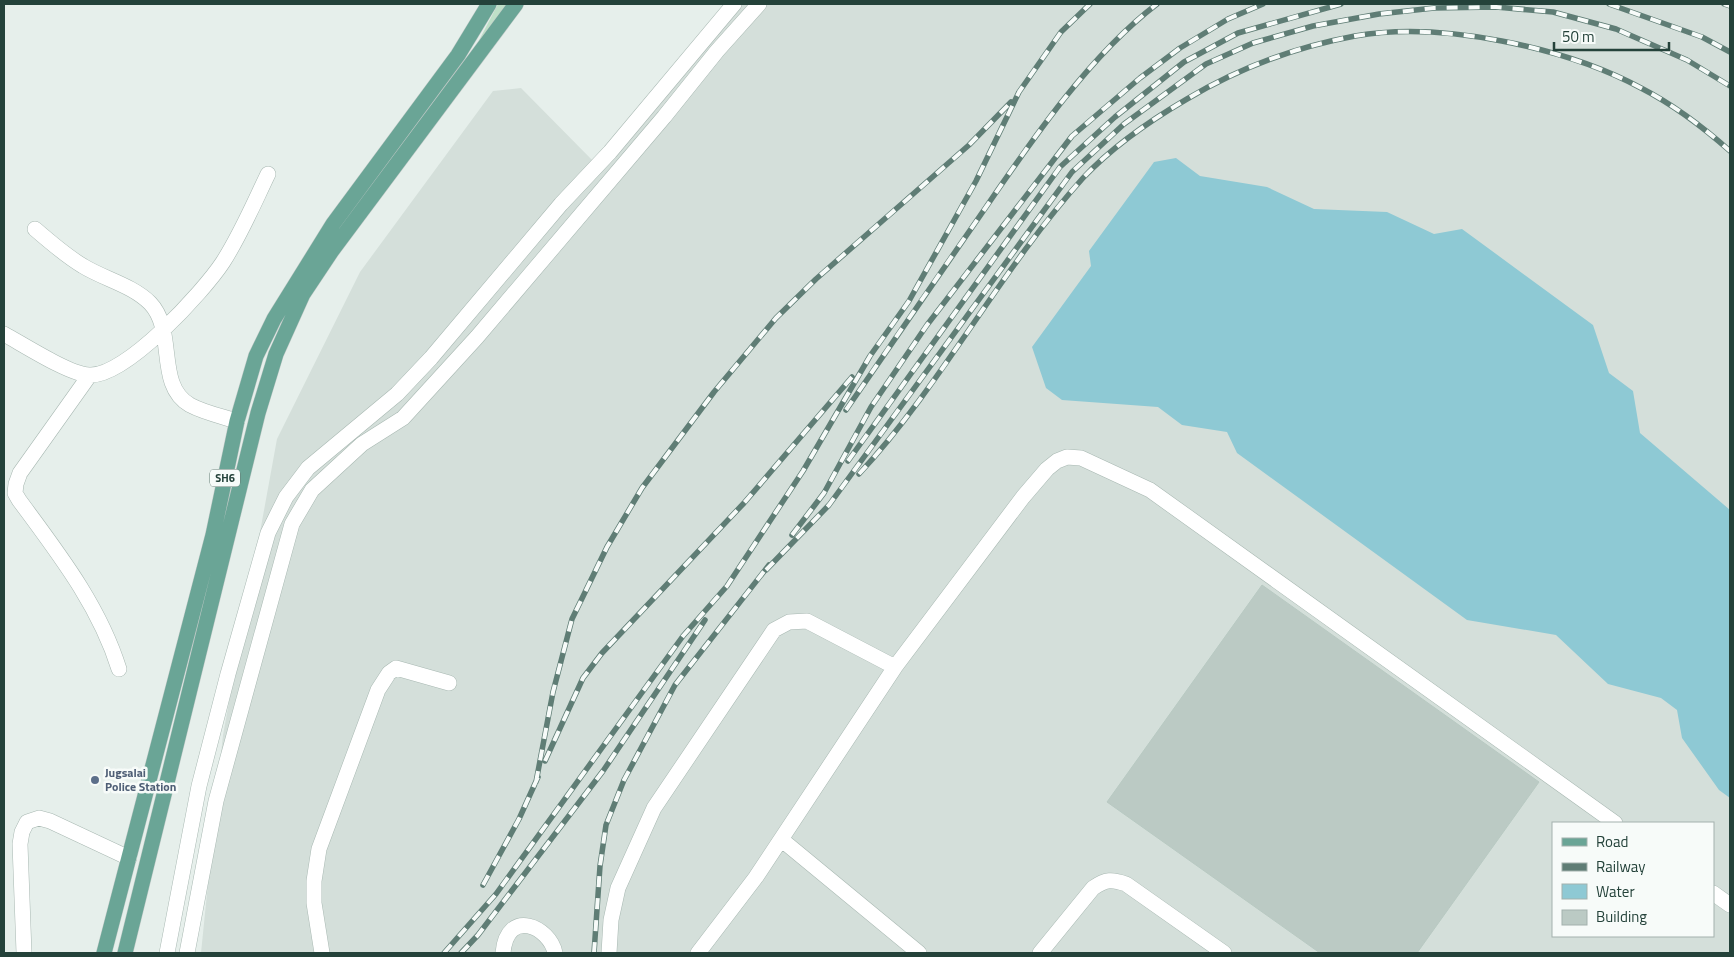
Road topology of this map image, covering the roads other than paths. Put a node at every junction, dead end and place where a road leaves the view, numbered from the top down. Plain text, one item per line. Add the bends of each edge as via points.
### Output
1 (489, 4) edge
2 (516, 4) edge
3 (734, 4) edge
4 (759, 4) edge
5 (268, 174) dead end
6 (35, 229) dead end
7 (164, 329) junction
8 (4, 334) edge
9 (89, 376) junction
10 (237, 421) junction
11 (308, 468) junction
12 (325, 477) junction
13 (895, 667) junction
14 (119, 669) dead end
15 (449, 684) dead end
16 (1614, 822) edge
17 (782, 840) junction
18 (129, 858) junction
19 (1714, 894) edge
20 (1730, 906) edge
21 (24, 953) edge
22 (104, 953) edge
23 (125, 953) edge
24 (167, 953) edge
25 (187, 953) edge
26 (322, 953) edge
27 (503, 953) edge
28 (555, 953) edge
29 (609, 953) edge
30 (698, 953) edge
31 (919, 953) edge
32 (1040, 953) edge
33 (1224, 953) edge

1 - 10 main road, SH6 via 458,55 333,224 296,280 256,356
2 - 23 main road, SH6 via 331,252 303,294 276,354 258,413
3 - 11 street via 431,358 397,394
4 - 12 street via 477,337 403,418 362,444
5 - 7 street via 222,262
6 - 7 street via 84,267 148,301 157,311
7 - 9 street via 116,368
7 - 10 street via 168,369 180,396 206,412
8 - 9 street via 75,372
9 - 14 street via 20,473 15,492 70,569 110,640
10 - 18 main road, SH6 via 213,535
11 - 12 street
11 - 24 street via 286,497 268,533 255,574 199,786
12 - 25 street via 302,503 292,524 216,801
13 - 16 street via 1047,469 1067,457 1081,458 1150,490
13 - 17 street
13 - 29 street via 807,621 788,622 774,630 654,808 618,888 611,920
15 - 26 street via 396,668 378,690 319,849 314,896
17 - 30 street
17 - 31 street
18 - 21 street via 50,821 39,818 27,822 20,844
18 - 22 main road, SH6
19 - 20 street
27 - 28 street via 505,937 511,929 521,925 535,928 553,946
32 - 33 street via 1093,888 1113,879 1126,884

